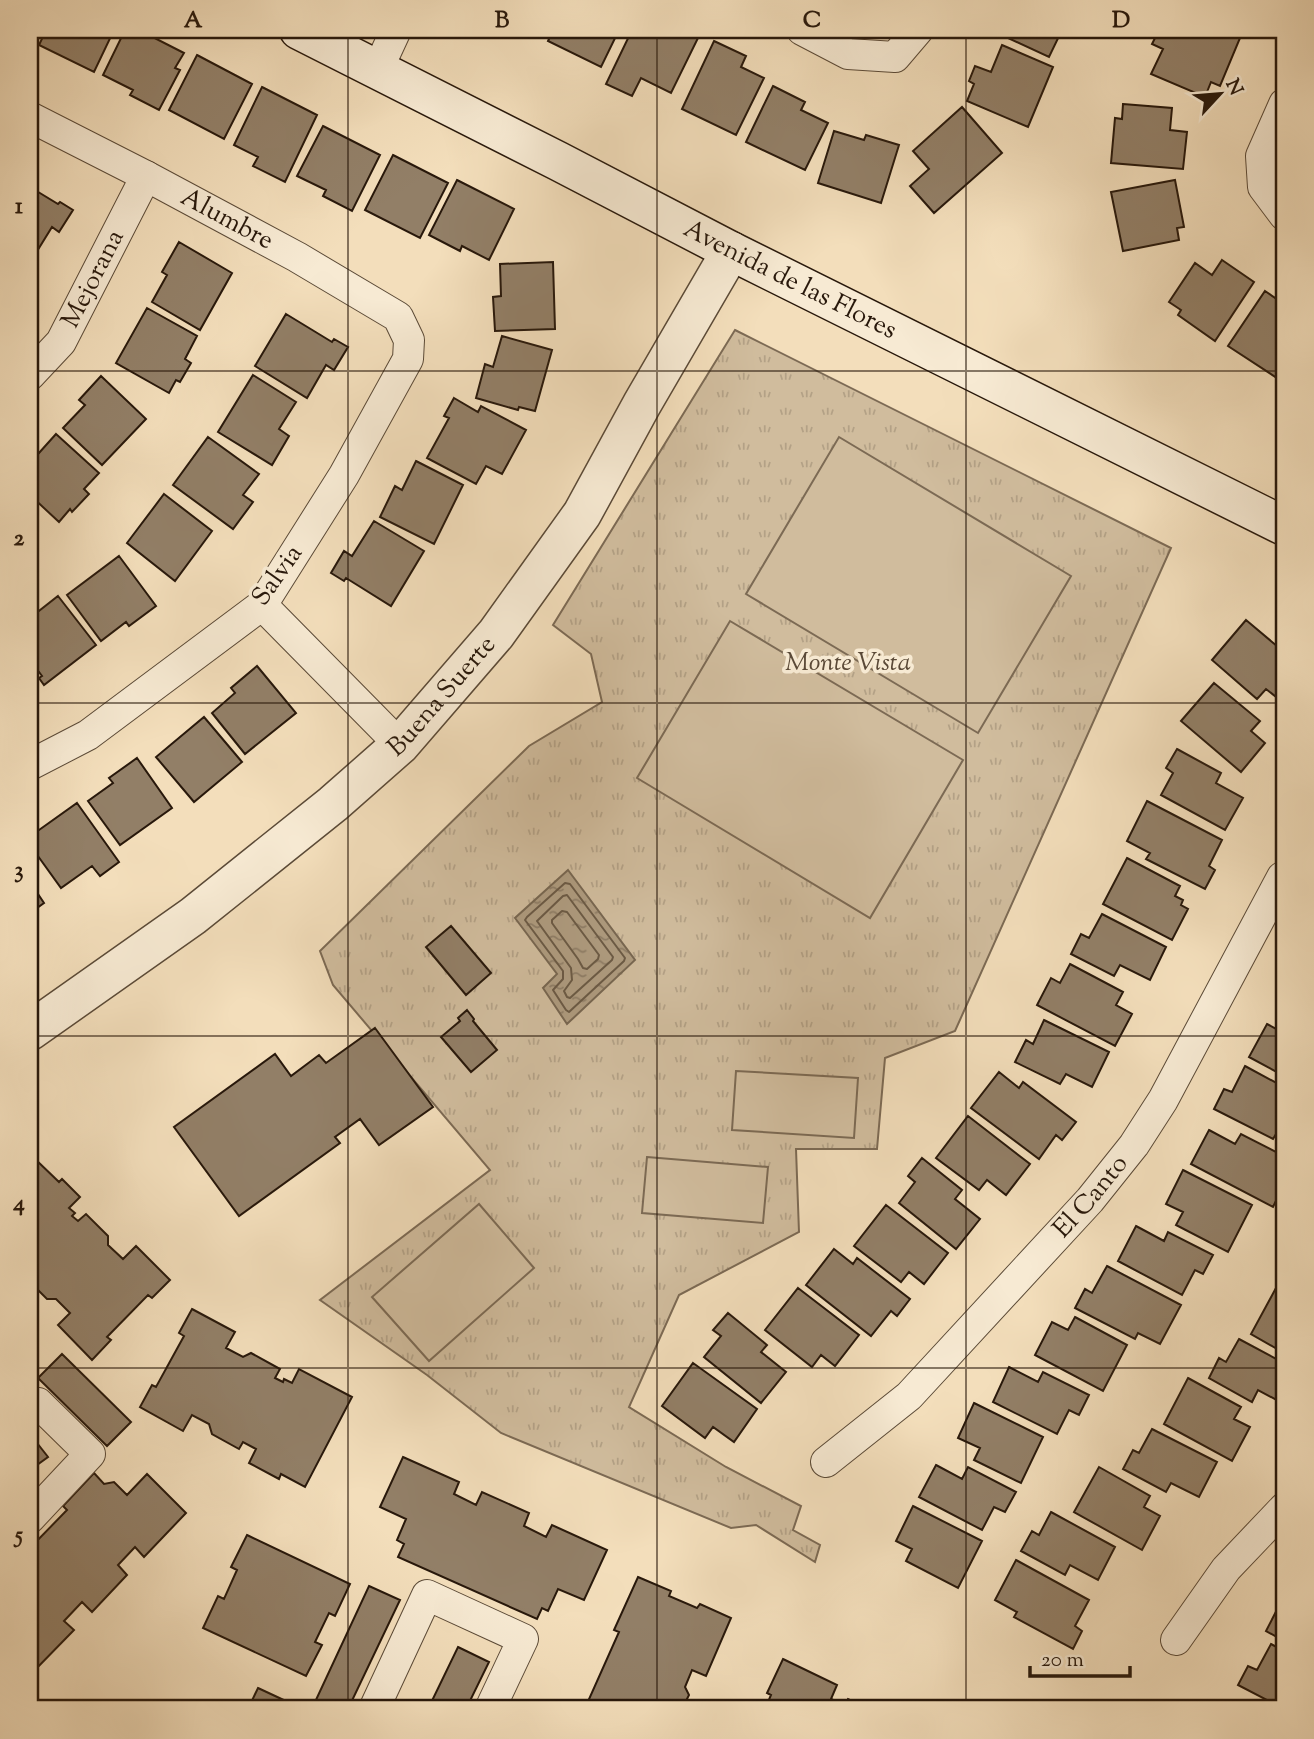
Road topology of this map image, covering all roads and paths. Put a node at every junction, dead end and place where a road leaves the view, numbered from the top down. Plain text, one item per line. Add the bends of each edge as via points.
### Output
1 (299, 30) edge
2 (396, 30) edge
3 (802, 30) edge
4 (918, 30) edge
5 (378, 69) junction
6 (1284, 104) edge
7 (30, 117) edge
8 (146, 176) junction
9 (1284, 215) edge
10 (731, 251) junction
11 (409, 340) joint
12 (30, 375) edge
13 (1284, 526) edge
14 (262, 605) junction
15 (400, 745) junction
16 (30, 765) edge
17 (1284, 876) edge
18 (30, 1031) edge
19 (34, 1405) edge
20 (827, 1462) dead end
21 (1284, 1508) edge
22 (30, 1518) edge
23 (1176, 1640) dead end
24 (374, 1709) edge
25 (490, 1709) edge

1 - 5 main road, Avenida de las Flores
2 - 5 street
3 - 4 street via 848,54 895,57
5 - 10 main road, Avenida de las Flores
6 - 9 street via 1261,156 1263,187
7 - 8 street, Alumbre
8 - 11 street, Alumbre via 398,317
8 - 12 street, Mejorana via 61,342
10 - 13 main road, Avenida de las Flores
10 - 15 main road, Buena Suerte via 582,514 496,634
11 - 14 street, Salvia via 402,371 344,475
14 - 15 street
14 - 16 street, Salvia via 88,735
15 - 18 main road, Buena Suerte via 193,916
17 - 20 street, El Canto via 1134,1145 1090,1200 909,1396
19 - 22 street via 90,1454
21 - 23 street via 1226,1569
24 - 25 street via 427,1595 523,1639

